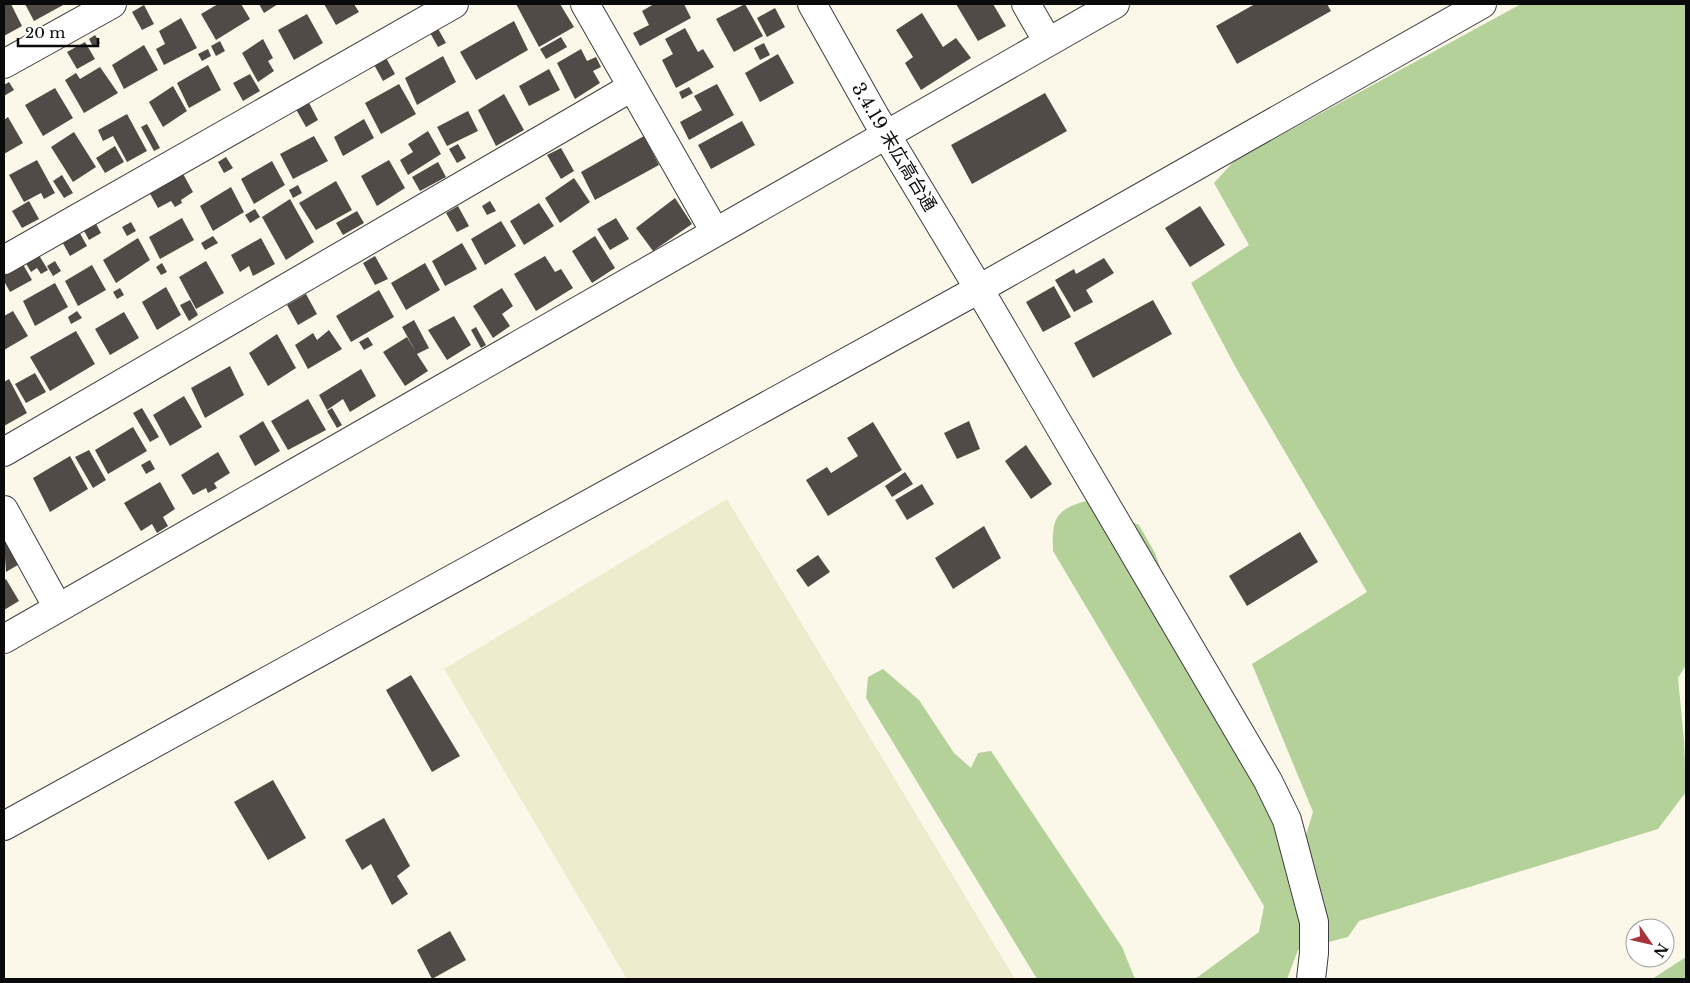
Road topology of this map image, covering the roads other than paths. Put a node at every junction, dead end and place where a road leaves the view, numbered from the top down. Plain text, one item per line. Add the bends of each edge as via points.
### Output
1 (112, 4) edge
2 (454, 4) edge
3 (585, 4) edge
4 (812, 4) edge
5 (1026, 4) edge
6 (1115, 4) edge
7 (1482, 4) edge
8 (1048, 42) junction
9 (4, 64) edge
10 (632, 87) junction
11 (886, 135) junction
12 (715, 232) junction
13 (4, 260) edge
14 (979, 289) junction
15 (4, 452) edge
16 (4, 510) edge
17 (58, 608) junction
18 (4, 639) edge
19 (4, 826) edge
20 (1311, 979) edge

1 - 9 street
2 - 13 street
3 - 10 street
4 - 11 street, 3.4.19 末広高台通
5 - 8 street
6 - 8 street
7 - 14 street
8 - 11 street
10 - 12 street
10 - 15 street
11 - 12 street
11 - 14 street, 3.4.19 末広高台通
12 - 17 street
14 - 19 street
14 - 20 street, 3.4.19 末広高台通 via 1268,781 1287,820 1314,922
16 - 17 street
17 - 18 street

